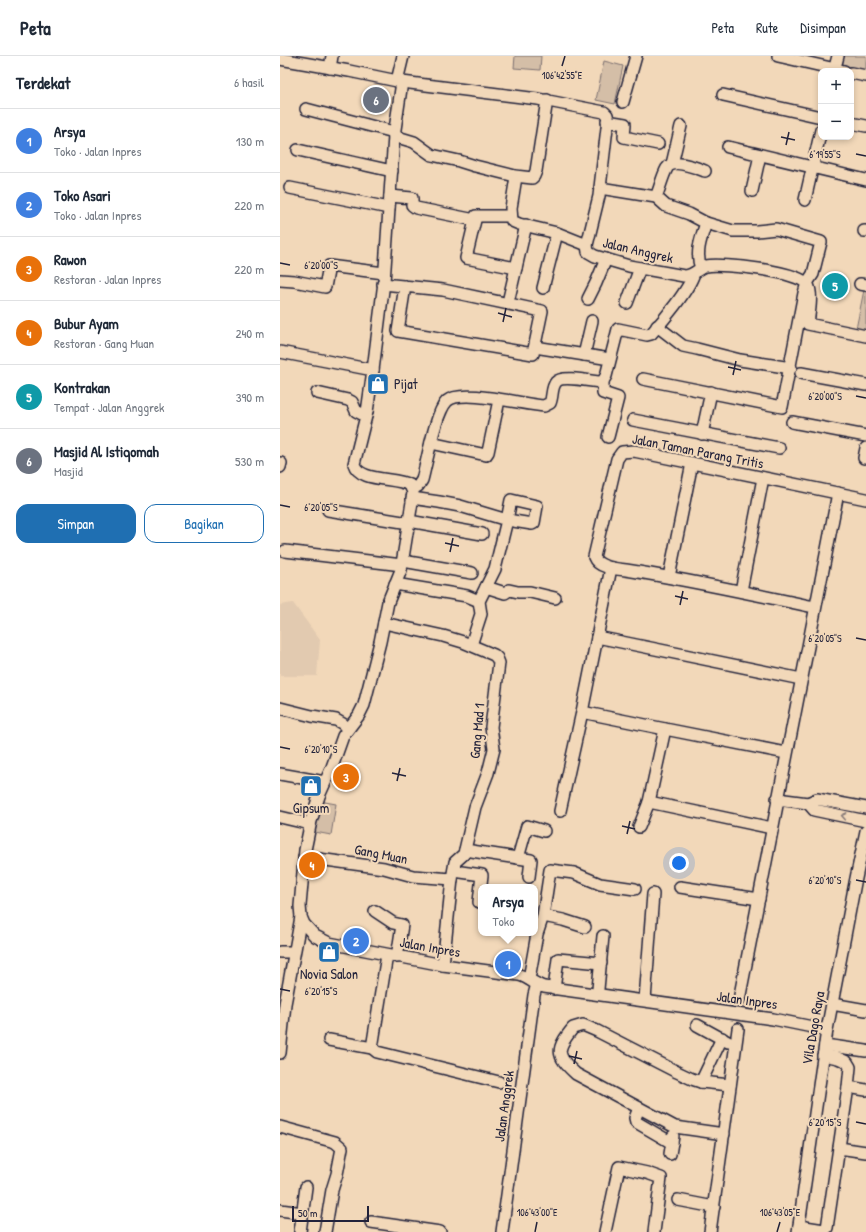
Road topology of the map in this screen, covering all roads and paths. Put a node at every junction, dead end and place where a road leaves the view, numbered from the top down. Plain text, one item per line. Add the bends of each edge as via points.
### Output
1 (332, 56) edge
2 (403, 56) edge
3 (636, 56) edge
4 (838, 56) edge
5 (785, 57) edge
6 (280, 59) edge
7 (330, 68) junction
8 (830, 68) edge
9 (838, 68) edge
10 (854, 74) edge
11 (866, 76) edge
12 (400, 81) junction
13 (723, 95) dead end
14 (546, 100) junction
15 (623, 102) dead end
16 (306, 109) dead end
17 (818, 116) edge
18 (607, 121) junction
19 (854, 124) edge
20 (681, 126) dead end
21 (866, 126) edge
22 (394, 134) junction
23 (819, 140) edge
24 (658, 144) dead end
25 (728, 147) dead end
26 (298, 150) dead end
27 (760, 155) junction
28 (672, 164) junction
29 (813, 167) junction
30 (392, 171) junction
31 (705, 171) dead end
32 (516, 176) junction
33 (866, 180) edge
34 (290, 188) dead end
35 (600, 188) junction
36 (752, 191) dead end
37 (390, 196) junction
38 (656, 197) junction
39 (805, 200) dead end
40 (389, 208) junction
41 (511, 216) junction
42 (475, 220) junction
43 (706, 224) junction
44 (526, 225) junction
45 (557, 233) junction
46 (587, 245) junction
47 (606, 259) junction
48 (516, 268) junction
49 (640, 268) junction
50 (697, 271) junction
51 (384, 279) junction
52 (280, 280) edge
53 (807, 284) junction
54 (405, 286) junction
55 (543, 288) dead end
56 (509, 298) dead end
57 (588, 298) dead end
58 (627, 303) dead end
59 (592, 321) dead end
60 (657, 326) junction
61 (866, 336) edge
62 (535, 347) junction
63 (280, 354) edge
64 (584, 355) junction
65 (604, 358) dead end
66 (374, 370) junction
67 (796, 371) junction
68 (643, 378) dead end
69 (603, 381) junction
70 (866, 385) edge
71 (710, 392) junction
72 (317, 393) dead end
73 (499, 400) junction
74 (366, 416) junction
75 (633, 420) dead end
76 (792, 422) dead end
77 (702, 434) junction
78 (866, 436) edge
79 (608, 437) dead end
80 (431, 443) junction
81 (779, 448) dead end
82 (692, 463) junction
83 (763, 478) junction
84 (838, 493) junction
85 (412, 494) junction
86 (866, 499) edge
87 (328, 510) dead end
88 (409, 522) junction
89 (482, 534) dead end
90 (285, 551) dead end
91 (403, 563) junction
92 (611, 568) junction
93 (472, 573) dead end
94 (669, 577) junction
95 (395, 584) junction
96 (486, 587) junction
97 (741, 591) junction
98 (555, 598) dead end
99 (479, 601) junction
100 (815, 607) junction
101 (384, 623) junction
102 (597, 637) junction
103 (471, 645) junction
104 (801, 679) junction
105 (280, 708) edge
106 (582, 712) junction
107 (347, 728) junction
108 (665, 730) junction
109 (786, 753) junction
110 (280, 774) edge
111 (325, 782) junction
112 (777, 799) junction
113 (649, 802) junction
114 (808, 804) junction
115 (866, 808) edge
116 (560, 811) dead end
117 (280, 817) edge
118 (866, 821) edge
119 (310, 824) junction
120 (639, 827) dead end
121 (772, 828) junction
122 (544, 831) dead end
123 (866, 832) edge
124 (465, 850) junction
125 (304, 857) junction
126 (518, 858) junction
127 (453, 875) junction
128 (529, 877) dead end
129 (481, 884) edge
130 (680, 887) dead end
131 (635, 889) dead end
132 (653, 894) dead end
133 (759, 899) junction
134 (375, 911) dead end
135 (541, 912) edge
136 (301, 917) junction
137 (585, 927) dead end
138 (538, 928) edge
139 (537, 936) edge
140 (603, 936) dead end
141 (320, 940) junction
142 (294, 948) junction
143 (280, 952) edge
144 (392, 956) junction
145 (601, 963) junction
146 (443, 965) junction
147 (533, 982) junction
148 (554, 989) junction
149 (598, 989) dead end
150 (645, 1000) junction
151 (739, 1000) dead end
152 (832, 1004) junction
153 (866, 1010) edge
154 (697, 1026) dead end
155 (738, 1029) dead end
156 (827, 1030) junction
157 (722, 1038) junction
158 (329, 1040) dead end
159 (736, 1046) junction
160 (372, 1048) junction
161 (824, 1050) junction
162 (866, 1051) edge
163 (280, 1053) edge
164 (499, 1082) dead end
165 (701, 1082) junction
166 (730, 1085) junction
167 (848, 1087) junction
168 (866, 1090) edge
169 (639, 1108) junction
170 (280, 1127) edge
171 (675, 1128) junction
172 (724, 1134) junction
173 (840, 1148) junction
174 (866, 1152) edge
175 (306, 1187) dead end
176 (678, 1200) dead end
177 (714, 1207) junction
178 (280, 1210) edge
179 (303, 1213) junction
180 (371, 1222) dead end
181 (799, 1229) edge
182 (300, 1232) edge
183 (325, 1232) edge
184 (440, 1232) edge
185 (502, 1232) edge
186 (605, 1232) edge
187 (654, 1232) edge
188 (710, 1232) edge

1 - 7 street
2 - 12 street
3 - 15 street
4 - 9 street
5 - 8 street
6 - 7 street
7 - 12 street
10 - 11 street
12 - 14 street
12 - 22 street
13 - 17 street
14 - 18 street via 604,112
14 - 32 street via 535,174 531,178
16 - 22 street
18 - 24 street via 625,124 624,137
18 - 35 street, Jalan Anggrek
19 - 21 street
20 - 28 street
22 - 30 street
22 - 32 street via 414,142 432,155
23 - 29 street
25 - 27 street
26 - 30 street
27 - 29 street
27 - 36 street
28 - 31 street
28 - 38 street via 667,168
29 - 33 street
29 - 39 street
30 - 37 street
32 - 41 street
34 - 40 street
35 - 38 street
35 - 46 street, Jalan Anggrek
37 - 40 street
37 - 42 street via 412,198 412,205 416,208
38 - 43 street via 666,206 689,214
40 - 51 street
41 - 42 street via 476,216
41 - 44 street via 514,222
42 - 48 street via 466,258
43 - 50 street via 698,252
43 - 53 street via 733,231 776,229 821,242 813,274
44 - 45 street
44 - 48 street
45 - 46 street
45 - 55 street
46 - 47 street, Jalan Anggrek via 589,253
47 - 49 street, Jalan Anggrek
47 - 57 street
48 - 56 street
49 - 50 street, Jalan Anggrek via 684,276
49 - 58 street
50 - 53 street, Jalan Anggrek via 707,266 758,269 796,277
50 - 60 street
51 - 52 street via 329,266 325,287
51 - 54 street
51 - 66 street
53 - 61 street via 810,294 808,324
53 - 67 street
54 - 62 street via 443,290 542,311
54 - 62 street via 398,331 533,354
59 - 64 street
60 - 67 street via 683,346
60 - 69 street via 648,335 618,329 606,378
62 - 64 street
63 - 66 street
64 - 65 street
66 - 74 street
67 - 70 street
67 - 71 street via 782,407
68 - 71 street
69 - 73 street via 566,378 559,380 547,406
69 - 79 street via 602,393 618,398
71 - 77 street
72 - 74 street via 348,400 352,402 356,412
73 - 80 street via 468,396 450,399 441,413
73 - 80 street via 486,455
74 - 85 street via 355,458 356,468 365,475 404,482 410,485
75 - 77 street
76 - 78 street
77 - 81 street
80 - 85 street via 422,480
82 - 83 street, Jalan Taman Parang Tritis
82 - 92 street, Jalan Taman Parang Tritis via 634,451 622,452 619,455 594,557 599,564
82 - 94 street
83 - 84 street, Jalan Taman Parang Tritis
83 - 97 street
84 - 86 street, Jalan Taman Parang Tritis
84 - 100 street
85 - 88 street
85 - 96 street via 507,520 495,569
87 - 88 street
88 - 89 street
88 - 91 street
90 - 91 street
91 - 93 street
91 - 95 street
92 - 94 street, Jalan Taman Parang Tritis
92 - 102 street
94 - 97 street, Jalan Taman Parang Tritis
95 - 99 street via 467,596
95 - 101 street
96 - 98 street via 505,593 509,590 530,592
96 - 99 street
97 - 100 street, Jalan Taman Parang Tritis
99 - 103 street via 480,614
100 - 104 street
101 - 103 street, Gang Mad 1
101 - 107 street via 364,705
102 - 104 street
102 - 106 street
103 - 124 street, Gang Mad 1 via 494,655 499,663 491,727 494,749 475,807
104 - 109 street
105 - 107 street via 336,720
106 - 108 street
106 - 116 street
107 - 111 street
108 - 109 street
108 - 113 street
109 - 112 street
110 - 111 street
111 - 119 street
112 - 114 street
112 - 121 street
113 - 120 street
113 - 121 street
114 - 115 street via 817,799
118 -> 114 street via 814,810
117 - 119 street
119 - 125 street
121 - 133 street
122 - 126 street via 527,826
123 - 152 street, Vila Dago Raya
124 - 126 street
124 - 127 street, Gang Mad 1 via 455,862
125 - 127 street, Gang Muan via 384,868 413,876
125 - 136 street
126 - 128 street via 531,860
127 - 129 street, Gang Muan via 482,875
127 - 146 street, Gang Mad 1
130 - 133 street
131 - 135 street, Jalan Anggrek via 600,884 574,873 550,870
132 - 150 street
133 - 151 street
134 - 144 street via 393,923 402,925
135 - 137 street
135 - 138 street, Jalan Anggrek
136 - 141 street via 310,932
136 - 142 street
139 - 147 street, Jalan Anggrek
140 - 145 street
141 - 142 street
141 - 144 street, Jalan Inpres
142 - 143 street
142 - 163 street
144 - 146 street, Jalan Inpres
144 - 160 street
145 - 148 street via 558,959
145 - 149 street
146 - 147 street, Jalan Inpres via 502,972
147 - 148 street, Jalan Inpres
147 - 185 street, Jalan Anggrek via 534,995
148 - 150 street, Jalan Inpres
150 - 156 street, Jalan Inpres via 773,1019
152 - 153 street
152 - 156 street, Vila Dago Raya
154 - 157 street
155 - 159 street
156 - 161 street, Vila Dago Raya
157 - 159 street
157 - 165 street
158 - 160 street
159 - 166 street
160 - 164 street via 377,1052
161 - 162 street
161 - 167 street via 847,1062 850,1067
161 - 181 street, Vila Dago Raya
165 - 166 street
165 - 169 street via 583,1025 573,1028 560,1047 560,1055 568,1066 576,1074
166 - 172 street
167 - 168 street
167 - 173 street
169 - 171 street
169 - 171 street via 636,1122 671,1148
170 - 183 street via 335,1142 342,1148
171 - 172 street
172 - 177 street
173 - 174 street
173 - 181 street via 828,1228
175 - 179 street
176 - 177 street
177 - 188 street
178 - 179 street
179 - 182 street
180 - 184 street
186 - 187 street via 619,1167 661,1178

